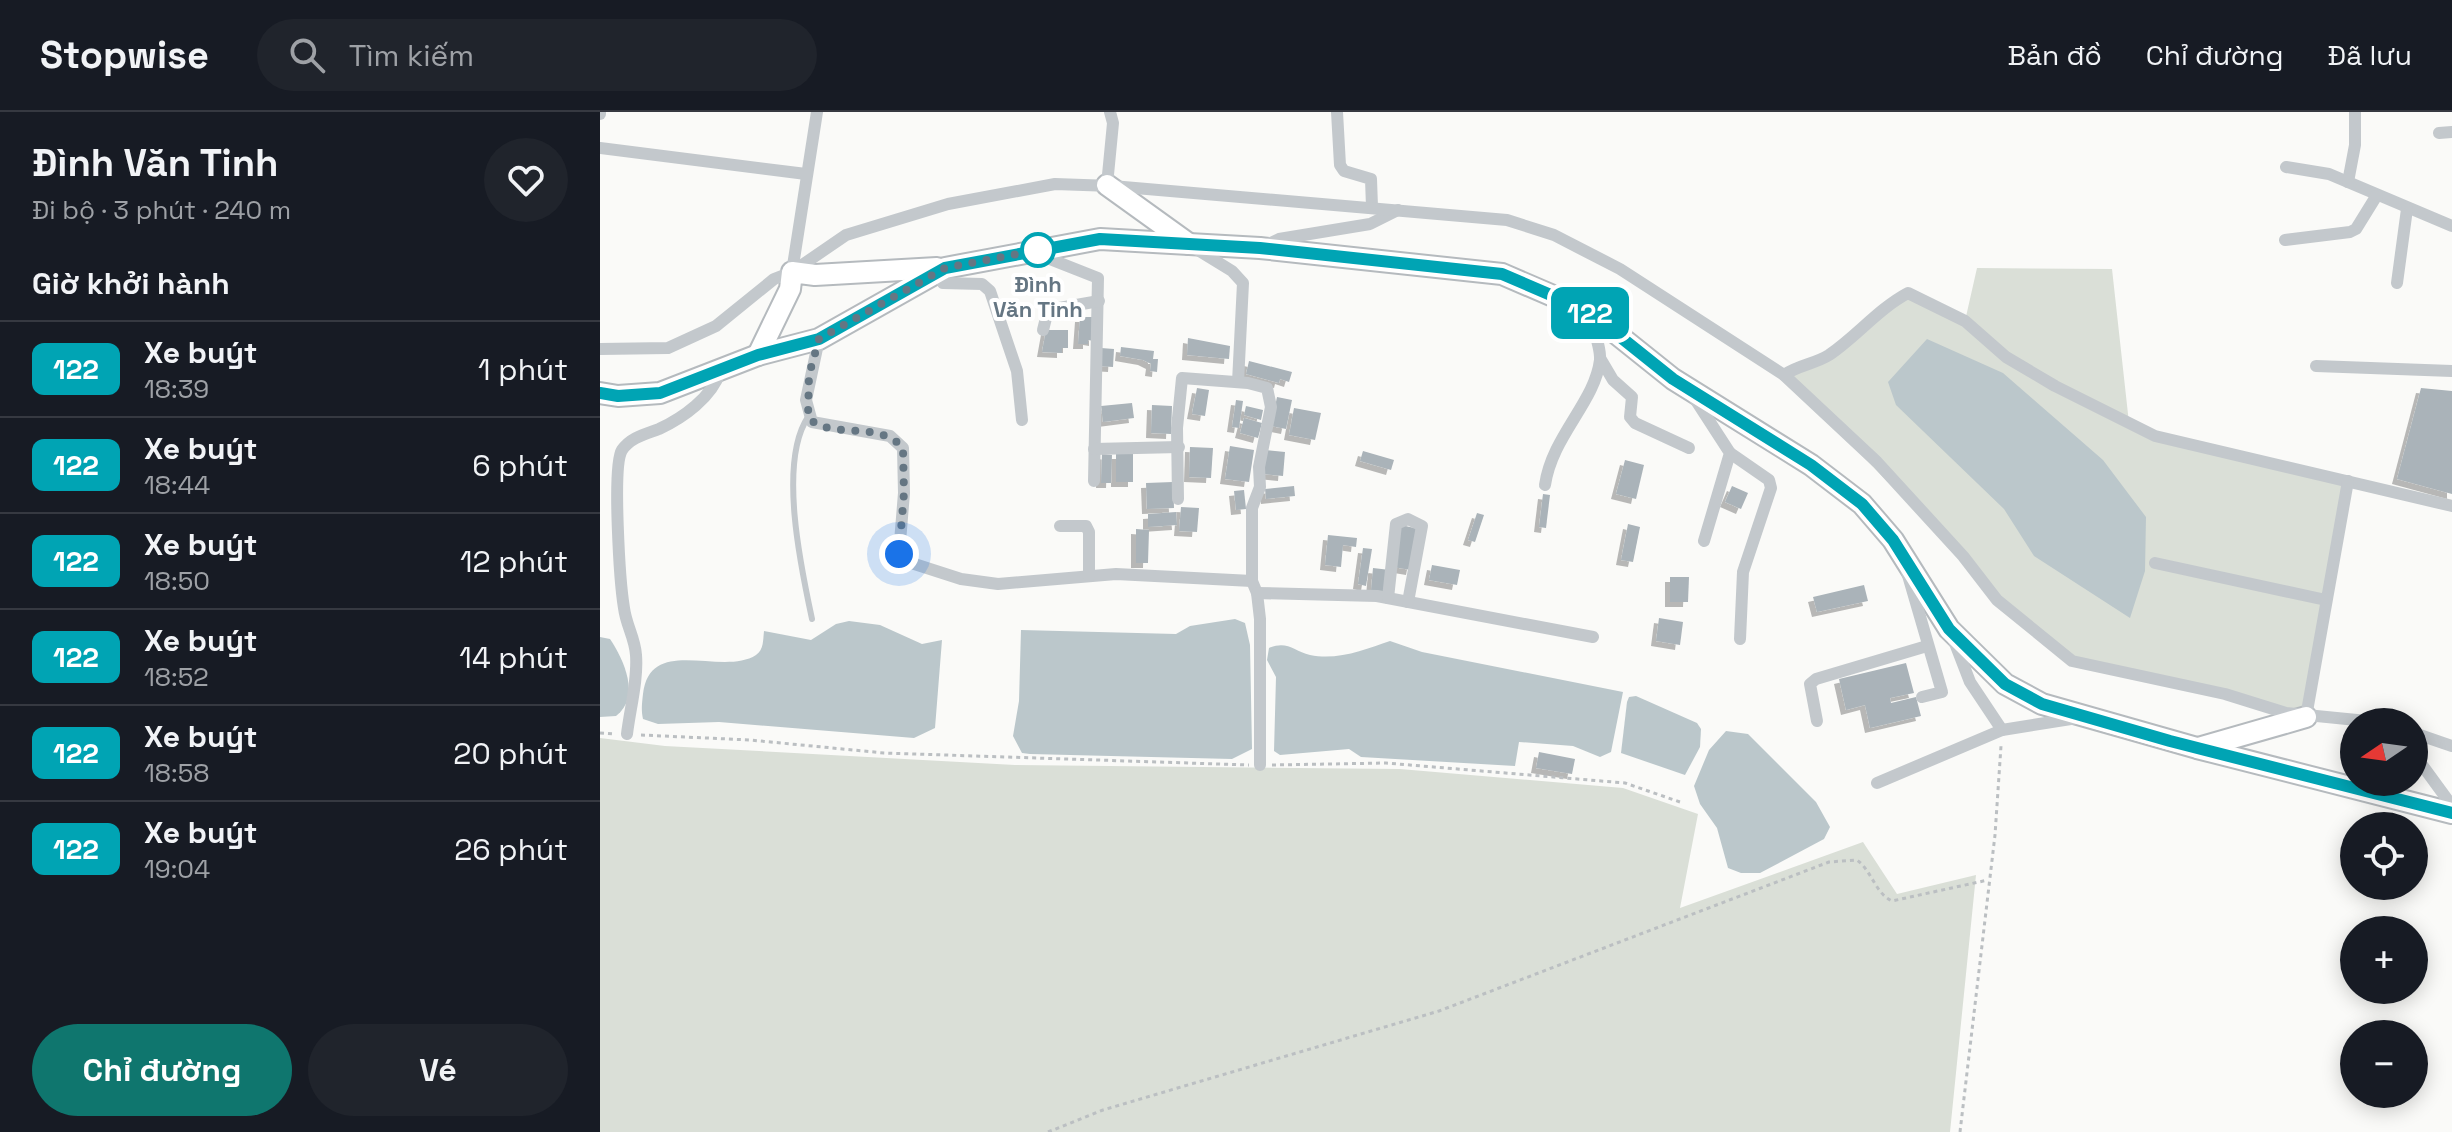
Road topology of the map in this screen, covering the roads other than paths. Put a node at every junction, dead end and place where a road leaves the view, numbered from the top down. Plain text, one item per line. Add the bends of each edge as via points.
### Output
1 (817, 112) edge
2 (1110, 112) edge
3 (1337, 112) edge
4 (2355, 112) edge
5 (600, 148) edge
6 (2286, 167) dead end
7 (806, 174) junction
8 (2348, 182) junction
9 (1107, 185) junction
10 (2377, 195) junction
11 (1372, 207) junction
12 (2407, 209) junction
13 (1398, 210) junction
14 (2452, 226) edge
15 (2285, 240) dead end
16 (1189, 244) junction
17 (1260, 248) junction
18 (1031, 252) junction
19 (945, 268) junction
20 (792, 272) junction
21 (2397, 283) dead end
22 (1099, 301) junction
23 (1588, 311) junction
24 (1043, 330) dead end
25 (819, 339) junction
26 (600, 349) edge
27 (758, 355) junction
28 (1600, 358) junction
29 (2316, 366) dead end
30 (2452, 371) edge
31 (720, 372) junction
32 (1784, 375) junction
33 (1238, 382) junction
34 (1688, 389) junction
35 (600, 393) edge
36 (808, 417) junction
37 (1022, 420) dead end
38 (1179, 447) junction
39 (1689, 448) dead end
40 (1094, 449) junction
41 (1730, 453) junction
42 (1094, 481) dead end
43 (2348, 481) junction
44 (1545, 485) dead end
45 (1178, 499) dead end
46 (2452, 506) edge
47 (1060, 526) dead end
48 (1704, 541) dead end
49 (1904, 558) junction
50 (2155, 563) dead end
51 (1089, 576) junction
52 (1254, 587) junction
53 (1388, 598) junction
54 (2326, 600) junction
55 (1408, 602) junction
56 (812, 619) dead end
57 (1949, 629) junction
58 (1593, 637) dead end
59 (1740, 639) dead end
60 (1927, 646) junction
61 (1922, 697) dead end
62 (2088, 717) junction
63 (2306, 717) junction
64 (2340, 719) edge
65 (1817, 721) dead end
66 (2002, 730) junction
67 (627, 734) road end
68 (2428, 738) edge
69 (2452, 746) edge
70 (2197, 748) junction
71 (1260, 765) road end
72 (2428, 773) edge
73 (1877, 783) dead end
74 (2452, 806) edge
75 (2452, 813) edge

1 - 7 street
2 - 9 street
3 - 11 street via 1340,165 1371,179
4 - 8 street
5 - 7 street
6 - 8 street
7 - 20 street
8 - 10 street
9 - 11 street
9 - 16 main road
9 - 20 street via 1055,184 948,204 846,235
10 - 12 street
10 - 15 street via 2350,232
11 - 13 street
12 - 14 street
12 - 21 street
13 - 17 street via 1370,224 1279,239
13 - 32 street via 1507,220 1554,235 1620,269
16 - 17 main road
16 - 18 main road via 1100,239
16 - 33 street via 1243,283
17 - 23 main road via 1502,274
18 - 19 main road
18 - 22 street via 1098,278
19 - 20 main road
19 - 25 main road
19 - 37 street via 943,283 982,284 990,291 1017,371
20 - 26 street via 774,279 716,326 668,348
20 - 27 main road via 790,289
22 - 24 street via 1048,310
22 - 40 street
23 - 28 street
23 - 34 main road
25 - 27 main road
25 - 36 street via 809,375
27 - 31 main road
28 - 39 street via 1632,397 1630,417 1635,423
28 - 44 street via 1594,382 1548,461
29 - 30 street
31 - 35 main road via 660,393
31 - 67 street via 715,388 697,403 663,427 634,438 621,451 621,581 637,659
32 - 43 street via 1827,356 1908,293 1965,321 2006,357 2055,386 2155,436
32 - 63 street via 1877,462 1997,600 2072,661
33 - 38 street via 1182,378
33 - 52 street via 1267,388 1271,397 1260,487 1252,508
34 - 41 street
34 - 49 main road via 1849,494
36 - 51 street via 832,428 890,436 903,448 902,560 961,579 998,584
36 - 56 lane via 798,439 793,516
38 - 40 street
38 - 45 street
40 - 42 street
41 - 48 street
41 - 59 street via 1769,480 1771,488 1743,572
43 - 46 street
43 - 54 street
47 - 51 street via 1086,526
49 - 57 main road
49 - 60 street
50 - 54 street
51 - 52 street via 1158,574
52 - 53 street
52 - 71 street
53 - 55 street
53 - 55 street via 1396,524 1408,519 1422,526
54 - 63 street
55 - 58 street
57 - 62 main road via 2005,684 2042,704
57 - 66 street via 1970,682
60 - 61 street via 1942,692
60 - 65 street via 1816,679 1810,684
62 - 66 street
62 - 70 main road
63 - 64 street
63 - 70 main road
66 - 73 street
68 - 69 street
70 - 75 main road
72 - 74 street

